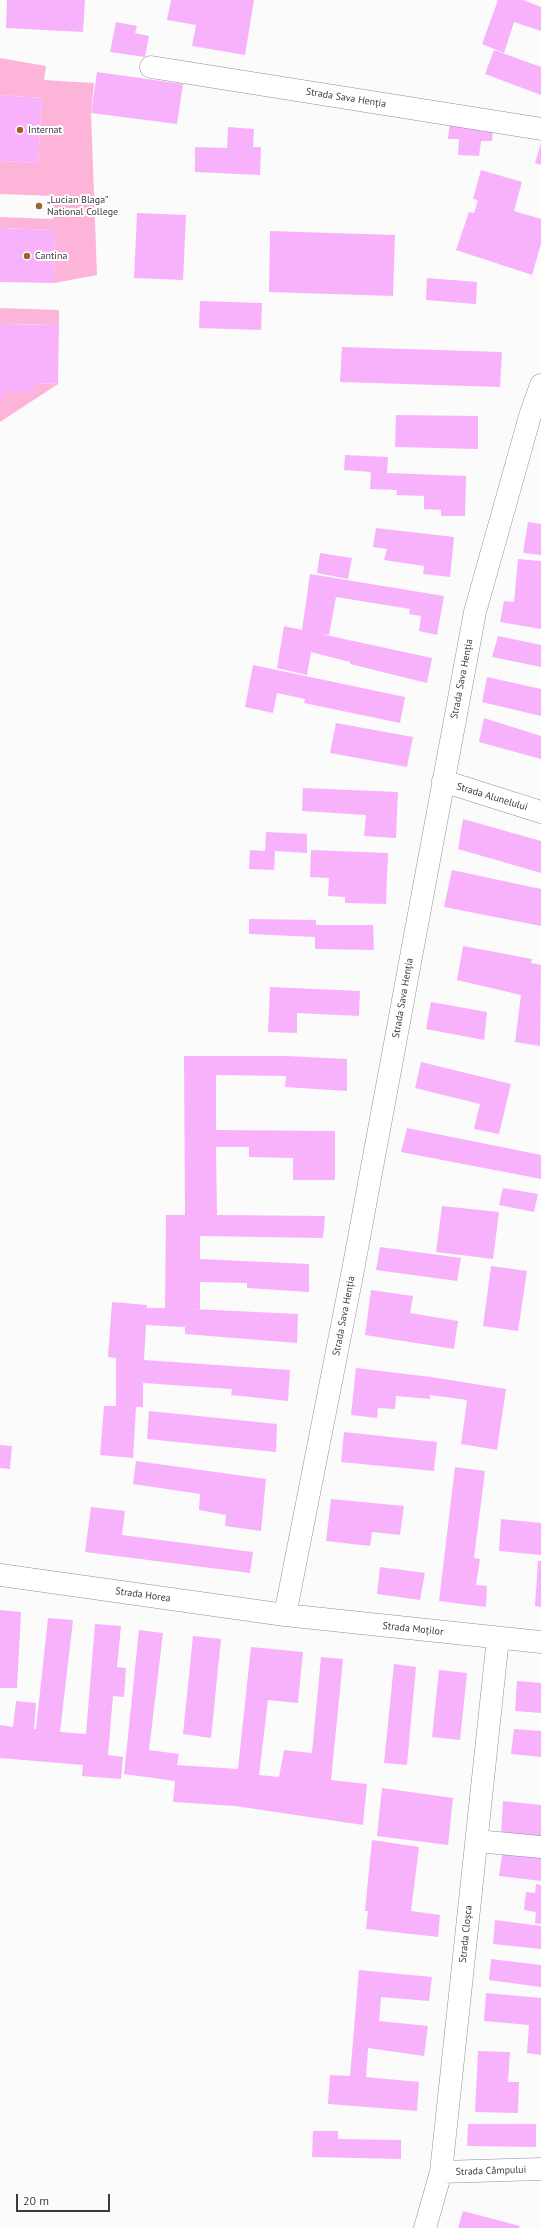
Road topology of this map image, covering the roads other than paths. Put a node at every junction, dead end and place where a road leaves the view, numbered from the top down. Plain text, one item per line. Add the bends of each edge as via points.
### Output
1 (151, 67) dead end
2 (541, 129) edge
3 (541, 385) edge
4 (443, 781) junction
5 (541, 812) edge
6 (0, 1575) edge
7 (285, 1615) junction
8 (498, 1638) junction
9 (541, 1642) edge
10 (476, 1841) junction
11 (541, 1847) edge
12 (541, 2169) edge
13 (441, 2172) junction
14 (425, 2228) edge

1 - 2 street, Strada Sava Henția
3 - 4 street, Strada Sava Henția via 475,612
4 - 5 street, Strada Alunelului
4 - 7 street, Strada Sava Henția via 353,1270
6 - 7 street, Strada Horea
7 - 8 street, Strada Moților
8 - 9 street, Strada Moților
8 - 10 street, Strada Cloșca
10 - 11 street
10 - 13 street, Strada Cloșca
12 - 13 street, Strada Câmpului
13 - 14 street, Strada Cloșca

